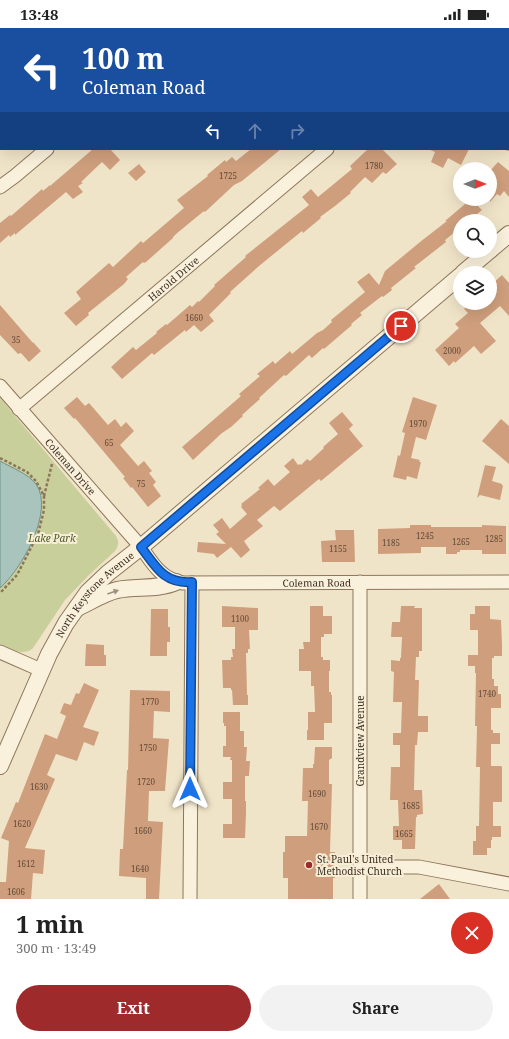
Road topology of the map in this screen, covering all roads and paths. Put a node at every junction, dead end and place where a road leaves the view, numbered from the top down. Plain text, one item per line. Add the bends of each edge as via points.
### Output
1 (46, 150) edge
2 (326, 150) edge
3 (0, 187) edge
4 (509, 234) edge
5 (497, 245) edge
6 (481, 258) edge
7 (472, 266) edge
8 (453, 282) edge
9 (0, 386) edge
10 (19, 409) junction
11 (0, 458) edge
12 (52, 462) dead end
13 (44, 496) junction
14 (141, 547) junction
15 (176, 582) junction
16 (192, 582) junction
17 (360, 582) junction
18 (509, 582) edge
19 (0, 593) edge
20 (78, 608) junction
21 (0, 652) edge
22 (41, 670) junction
23 (0, 766) edge
24 (361, 866) junction
25 (509, 884) edge
26 (190, 899) edge
27 (360, 899) edge

1 - 3 street
2 - 10 street, Harold Drive
4 - 5 street
6 - 7 street
8 - 14 street, North Keystone Avenue
9 - 10 street, Coleman Drive
10 - 14 street, Coleman Drive
11 - 13 path via 27,472 36,481
12 - 13 path
13 - 19 path via 44,510 38,534 17,575
14 - 15 street via 160,572
14 - 20 street, North Keystone Avenue via 108,572 88,592
15 - 16 street, Coleman Road
20 -> 15 street via 117,590
16 - 17 street, Coleman Road
16 - 26 street
17 - 18 street, Coleman Road
17 - 24 street, Grandview Avenue
20 - 22 street, North Keystone Avenue via 66,623
21 - 22 street
22 - 23 street, North Keystone Avenue
24 - 25 street via 419,867
24 - 27 street, Grandview Avenue

